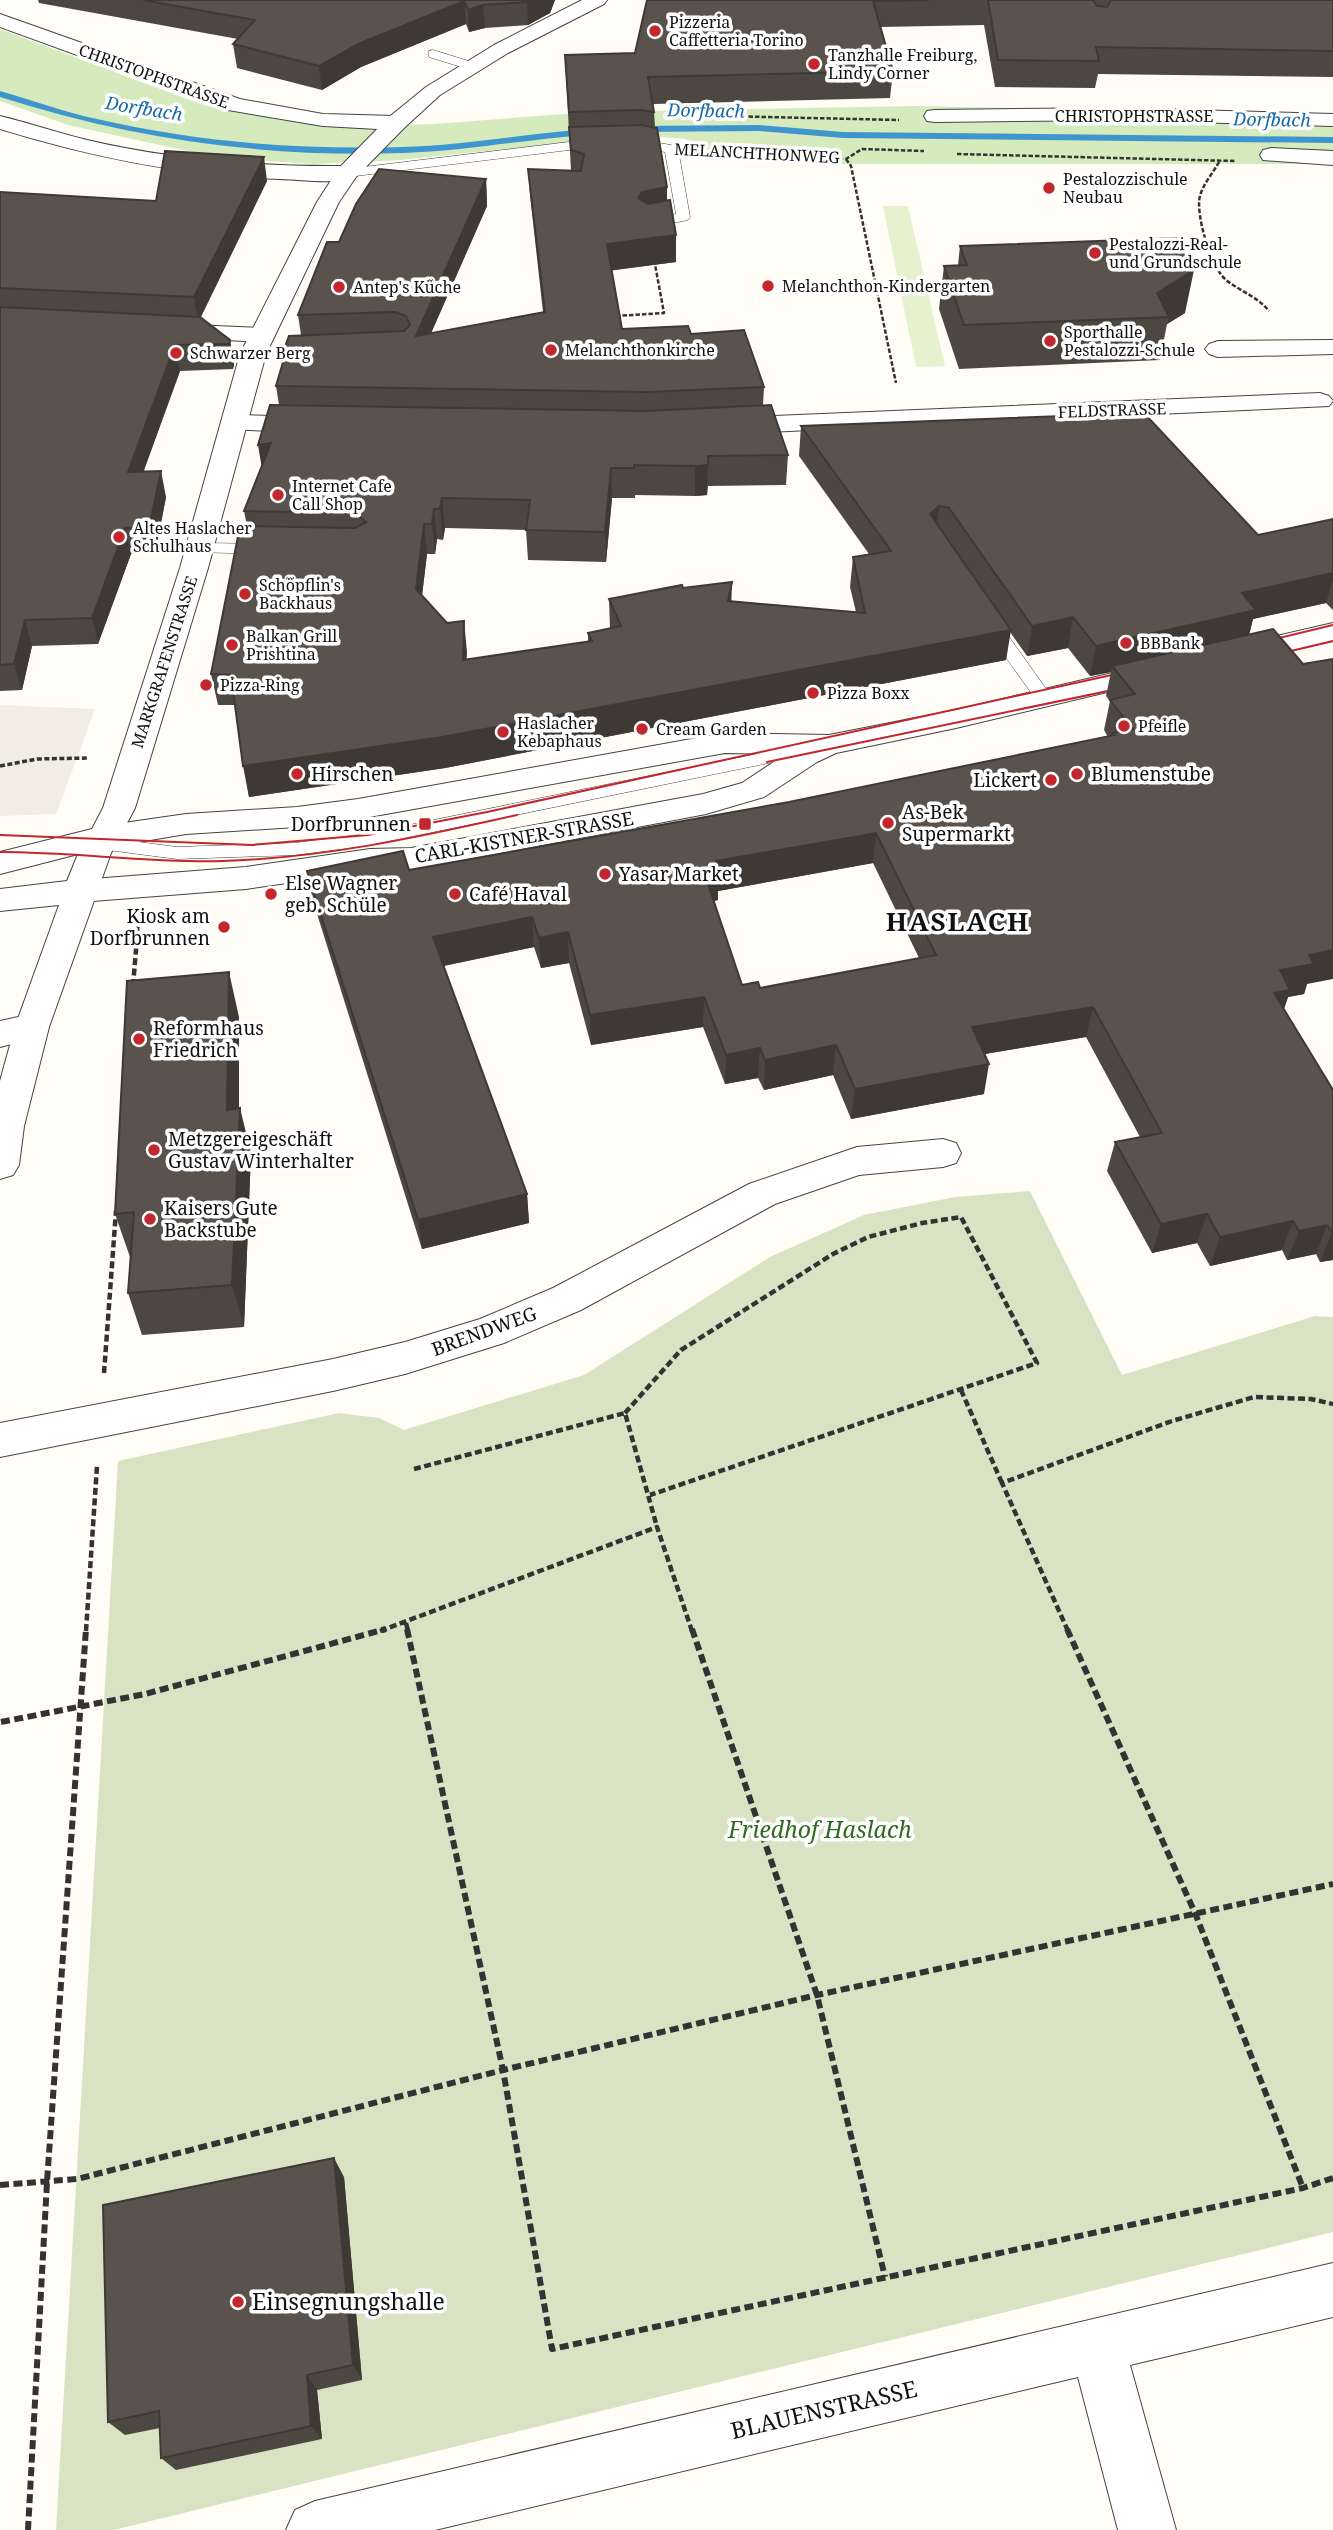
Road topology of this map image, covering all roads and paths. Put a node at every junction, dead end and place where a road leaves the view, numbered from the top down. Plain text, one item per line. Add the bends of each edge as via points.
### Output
1 (597, 0) edge
2 (0, 20) edge
3 (433, 54) dead end
4 (471, 66) junction
5 (935, 116) dead end
6 (1333, 120) edge
7 (0, 122) edge
8 (396, 123) junction
9 (671, 149) junction
10 (932, 152) dead end
11 (945, 153) dead end
12 (1271, 155) joint
13 (1333, 158) edge
14 (846, 159) junction
15 (1219, 162) junction
16 (355, 166) junction
17 (648, 224) joint
18 (606, 318) edge
19 (146, 330) edge
20 (1333, 346) edge
21 (264, 347) junction
22 (1289, 348) junction
23 (1218, 349) dead end
24 (1320, 401) dead end
25 (904, 418) junction
26 (234, 423) junction
27 (344, 425) edge
28 (700, 428) edge
29 (200, 548) junction
30 (282, 549) edge
31 (980, 607) edge
32 (1333, 632) edge
33 (1044, 697) junction
34 (829, 745) junction
35 (134, 757) junction
36 (0, 766) edge
37 (101, 840) junction
38 (0, 863) edge
39 (80, 891) junction
40 (0, 901) edge
41 (138, 921) dead end
42 (132, 989) edge
43 (16, 1031) edge
44 (943, 1153) dead end
45 (0, 1164) edge
46 (117, 1197) edge
47 (961, 1390) junction
48 (1333, 1404) edge
49 (625, 1413) junction
50 (100, 1420) junction
51 (0, 1440) edge
52 (414, 1469) dead end
53 (1002, 1483) junction
54 (650, 1495) junction
55 (657, 1527) junction
56 (406, 1623) junction
57 (79, 1708) junction
58 (1, 1722) edge
59 (1333, 1884) edge
60 (1195, 1913) junction
61 (817, 1995) junction
62 (503, 2070) junction
63 (1333, 2178) edge
64 (47, 2182) junction
65 (0, 2185) edge
66 (1303, 2188) junction
67 (885, 2277) junction
68 (1333, 2290) edge
69 (1097, 2346) junction
70 (28, 2530) edge
71 (315, 2530) edge
72 (1147, 2530) edge

1 - 4 street, MARKGRAFENSTRASSE
2 - 8 street, CHRISTOPHSTRASSE via 236,105 323,120
3 - 4 lane
4 - 8 street, MARKGRAFENSTRASSE
5 - 6 street, CHRISTOPHSTRASSE via 1119,114
7 - 16 street via 39,135 215,169 307,174
8 - 16 street, MARKGRAFENSTRASSE
9 - 14 path, MELANCHTHONWEG
9 - 16 lane, MELANCHTHONWEG via 641,144 577,145
9 - 17 lane via 683,217
10 - 14 path, MELANCHTHONWEG via 862,149
11 - 15 path
12 - 13 street
12 - 15 path
14 - 25 path
15 - 22 path via 1199,198 1211,253 1221,275 1261,299
16 - 21 street, MARKGRAFENSTRASSE via 328,202
17 - 18 path via 664,313
19 - 21 street
20 - 22 street
21 - 26 street, MARKGRAFENSTRASSE
22 - 23 street
24 - 25 street, FELDSTRASSE
25 - 28 street, FELDSTRASSE
26 - 27 street
26 - 29 street, MARKGRAFENSTRASSE
29 - 30 lane
29 - 35 street, MARKGRAFENSTRASSE
31 - 33 lane
32 - 33 street, CARL-KISTNER-STRASSE
33 - 34 street, CARL-KISTNER-STRASSE
34 - 37 street, CARL-KISTNER-STRASSE via 725,743 359,809 186,824
34 - 39 street, CARL-KISTNER-STRASSE via 753,790 706,804 411,859
35 - 36 path via 37,759
35 - 37 street, MARKGRAFENSTRASSE via 119,808
37 - 38 street, CARL-KISTNER-STRASSE
37 - 39 street, MARKGRAFENSTRASSE
39 - 40 street, CARL-KISTNER-STRASSE
39 - 43 street, MARKGRAFENSTRASSE
41 - 42 path
43 - 45 street, MARKGRAFENSTRASSE
44 - 50 street, BRENDWEG via 857,1161 762,1194 567,1299 490,1332 333,1375
46 - 50 path
47 - 49 path via 1037,1363 961,1217 868,1237 833,1254 681,1350
47 - 53 path
47 - 54 path
48 - 53 path via 1254,1397 1172,1421
49 - 52 path
49 - 54 path
50 - 51 street, BRENDWEG
50 - 57 path
53 - 60 path
54 - 55 path
55 - 56 path
55 - 61 path
56 - 57 path
56 - 62 path
57 - 58 path
57 - 64 path
59 - 60 path
60 - 61 path
60 - 66 path
61 - 62 path
61 - 67 path
62 - 64 path via 77,2179
62 - 67 path via 552,2349
63 - 66 path
64 - 65 path
64 - 70 path
66 - 67 path
68 - 69 street, BLAUENSTRASSE
69 - 71 street, BLAUENSTRASSE
69 - 72 street

